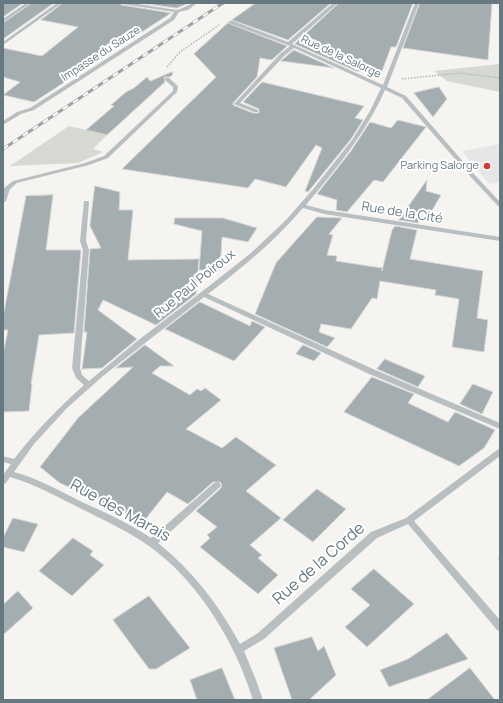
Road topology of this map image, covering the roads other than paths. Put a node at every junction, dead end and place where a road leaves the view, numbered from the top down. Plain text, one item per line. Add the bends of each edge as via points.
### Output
1 (29, 3) edge
2 (60, 3) edge
3 (122, 3) edge
4 (196, 3) edge
5 (336, 3) edge
6 (417, 3) edge
7 (177, 11) junction
8 (3, 22) edge
9 (231, 22) dead end
10 (3, 44) edge
11 (291, 45) junction
12 (167, 79) dead end
13 (384, 89) junction
14 (256, 111) dead end
15 (3, 123) edge
16 (3, 201) edge
17 (86, 202) dead end
18 (301, 205) junction
19 (500, 205) edge
20 (500, 239) edge
21 (203, 294) junction
22 (89, 385) junction
23 (500, 426) edge
24 (500, 452) edge
25 (3, 459) edge
26 (16, 463) junction
27 (8, 473) junction
28 (3, 481) edge
29 (217, 485) dead end
30 (409, 520) junction
31 (152, 543) junction
32 (500, 627) edge
33 (239, 649) junction
34 (258, 700) edge

1 - 8 street
2 - 10 street
3 - 7 street
4 - 7 street
5 - 11 street, Rue de la Salorge
6 - 13 street, Rue Paul Poiroux
7 - 15 street, Impasse du Sauze via 172,19 32,109 19,113
9 - 11 street, Rue de la Salorge
11 - 13 street, Rue de la Salorge
11 - 14 street via 237,104
12 - 16 street via 174,83 175,91 106,157 15,182 7,188
13 - 18 street, Rue Paul Poiroux via 356,139
13 - 19 street via 404,97
17 - 22 street via 83,241 86,250 76,368
18 - 20 street, Rue de la Cité via 324,212
18 - 21 street, Rue Paul Poiroux via 271,238
21 - 22 street, Rue Paul Poiroux
21 - 23 street via 370,371
22 - 26 street, Rue Paul Poiroux via 66,403
24 - 30 street, Rue de la Corde
25 - 26 street
26 - 27 street, Rue Paul Poiroux
27 - 28 street, Rue Paul Poiroux
27 - 31 street, Rue des Marais via 24,477
29 - 31 street
30 - 32 street
30 - 33 street, Rue de la Corde via 374,535 261,636
31 - 33 street, Rue des Marais via 184,571
33 - 34 street, Rue des Marais

